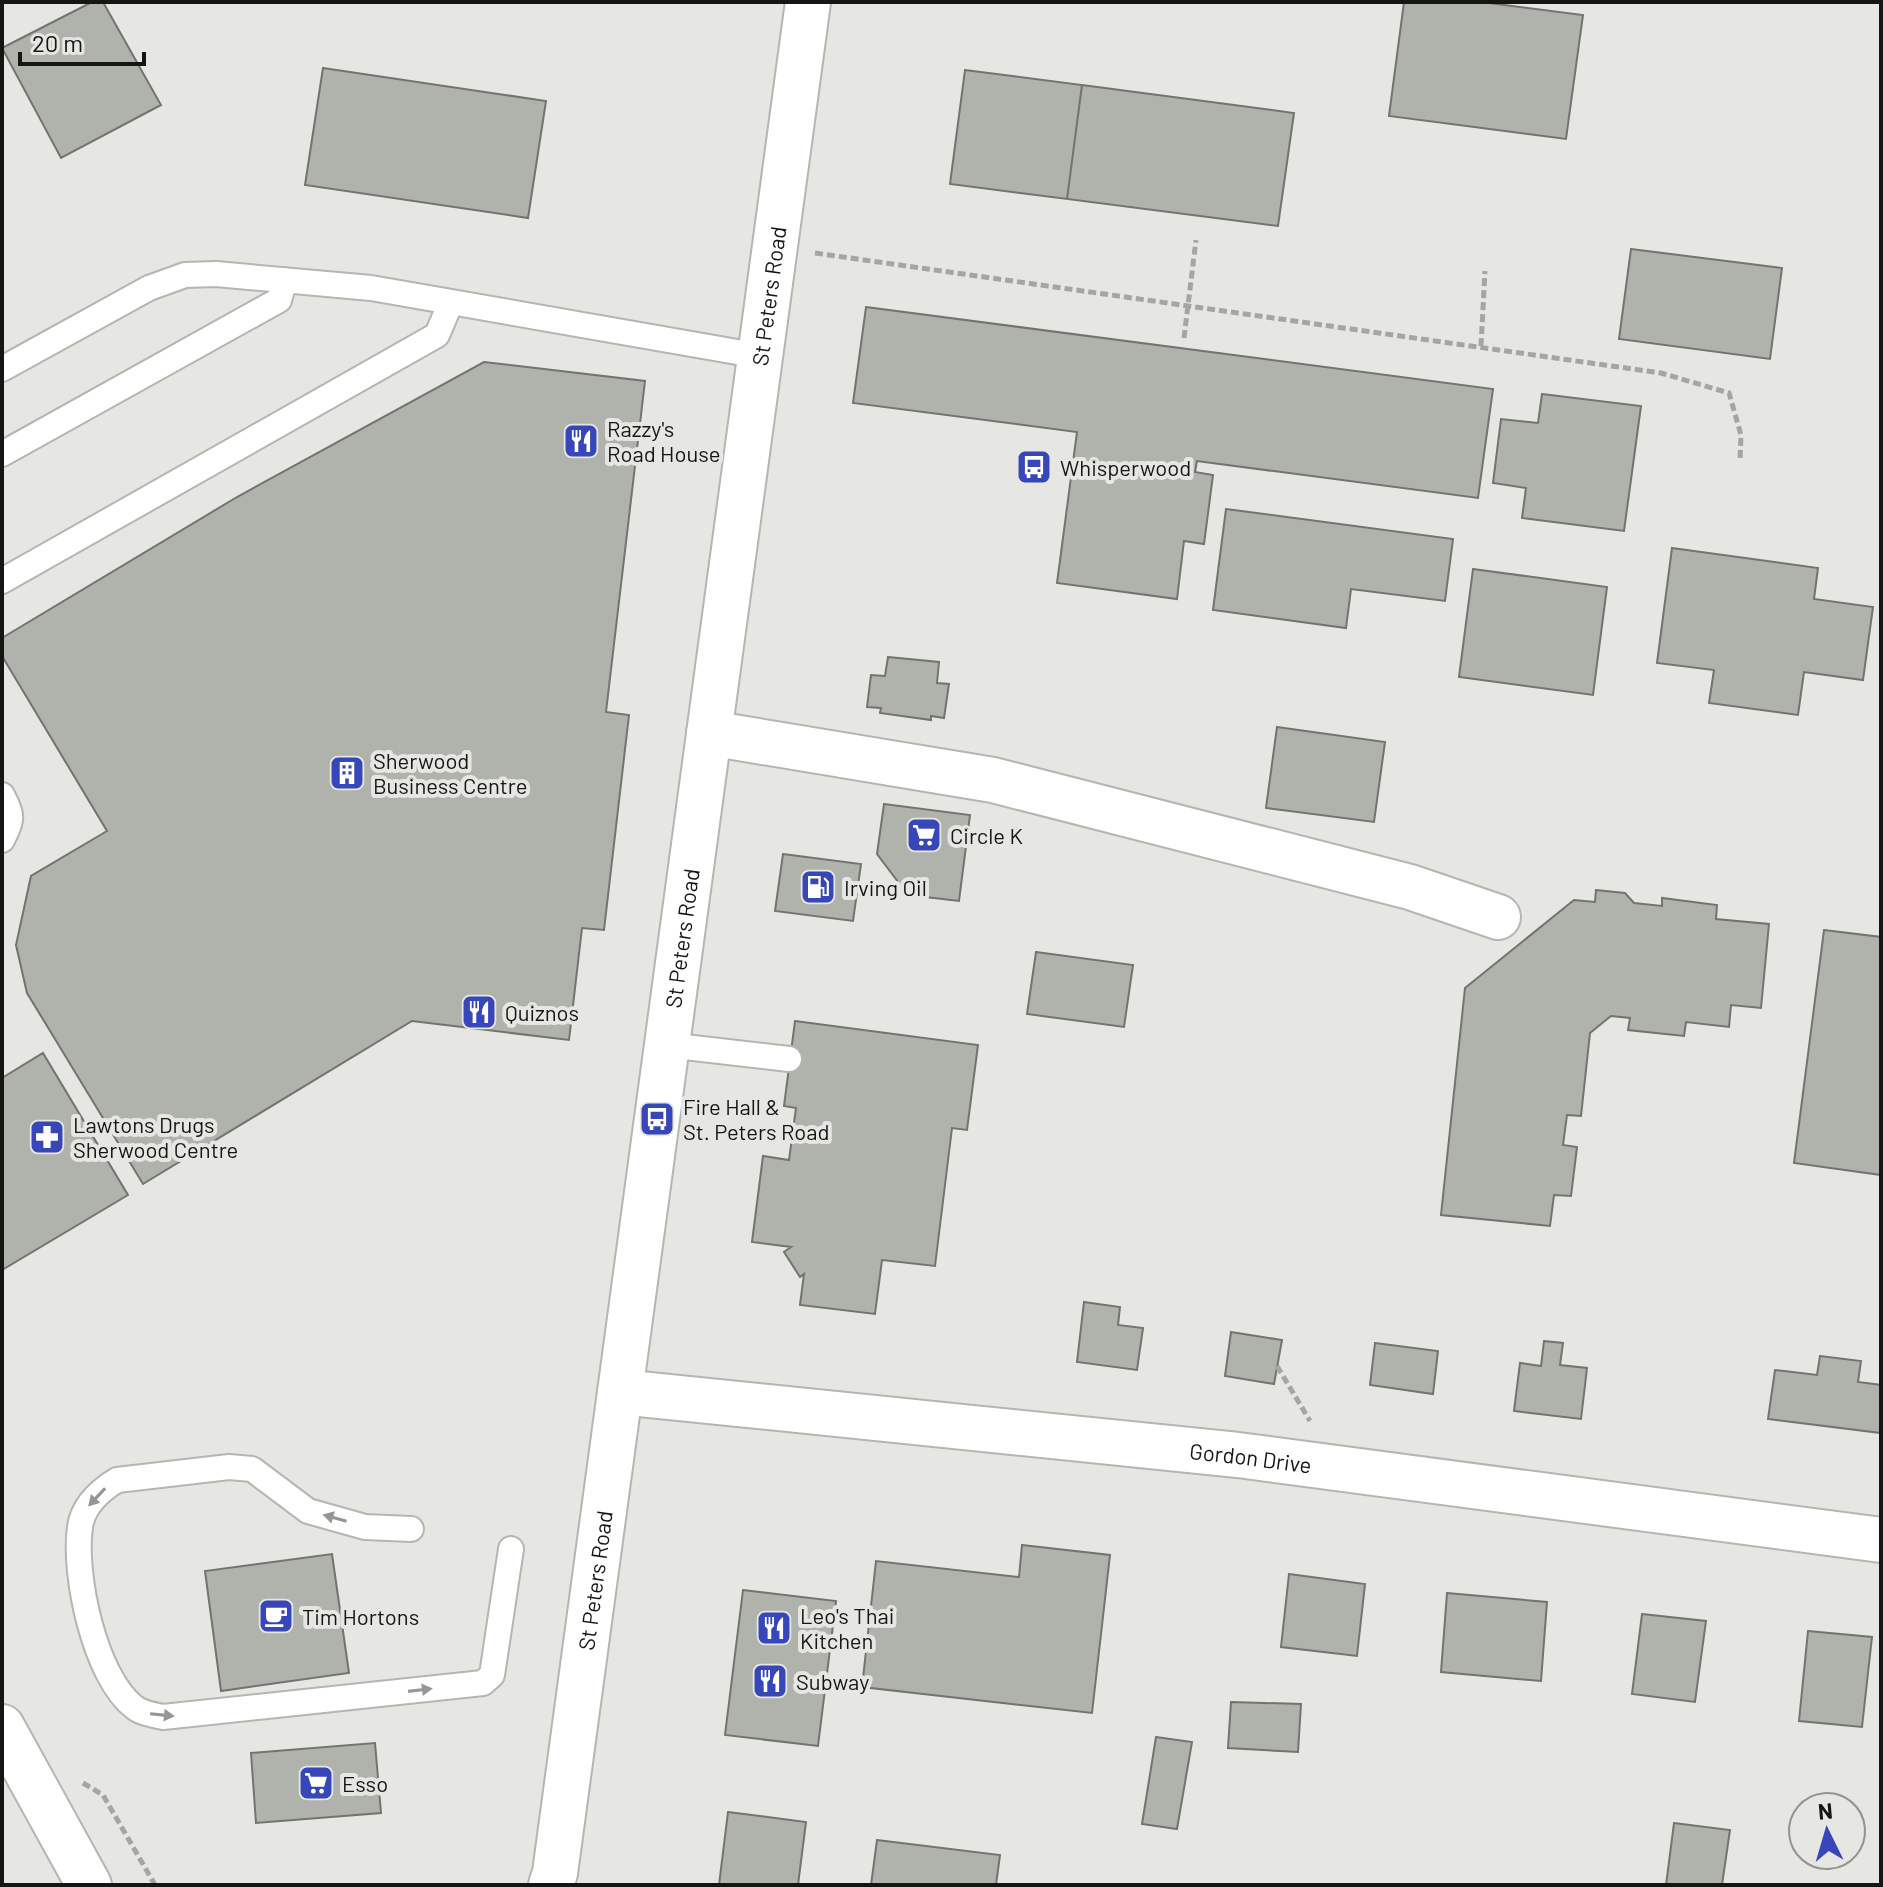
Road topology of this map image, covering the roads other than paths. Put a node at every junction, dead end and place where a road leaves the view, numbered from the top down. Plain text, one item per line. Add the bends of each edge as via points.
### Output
1 (808, 2) edge
2 (285, 280) junction
3 (451, 302) junction
4 (760, 356) junction
5 (2, 369) edge
6 (2, 454) edge
7 (2, 581) edge
8 (709, 733) junction
9 (2, 795) edge
10 (2, 840) edge
11 (1498, 917) dead end
12 (667, 1045) junction
13 (789, 1059) dead end
14 (620, 1392) junction
15 (411, 1529) dead end
16 (1881, 1540) edge
17 (511, 1549) dead end
18 (2, 1727) edge
19 (554, 1881) edge
20 (89, 1885) edge

1 - 4 main road, St Peters Road
2 - 3 lane
2 - 5 lane via 185,275 149,288
2 - 6 lane via 279,300
3 - 4 lane
3 - 7 lane via 437,335
4 - 8 main road, St Peters Road
8 - 11 main road via 993,780 1410,887
8 - 12 main road, St Peters Road
9 - 10 lane via 11,821
12 - 13 lane
12 - 14 main road, St Peters Road
14 - 16 main road, Gordon Drive via 1313,1464
14 - 19 main road, St Peters Road
15 -> 17 lane via 365,1527 308,1511 252,1469 117,1480 101,1489 80,1526 85,1605 95,1644 117,1692 136,1710 163,1717 483,1683 492,1675
18 - 20 main road

